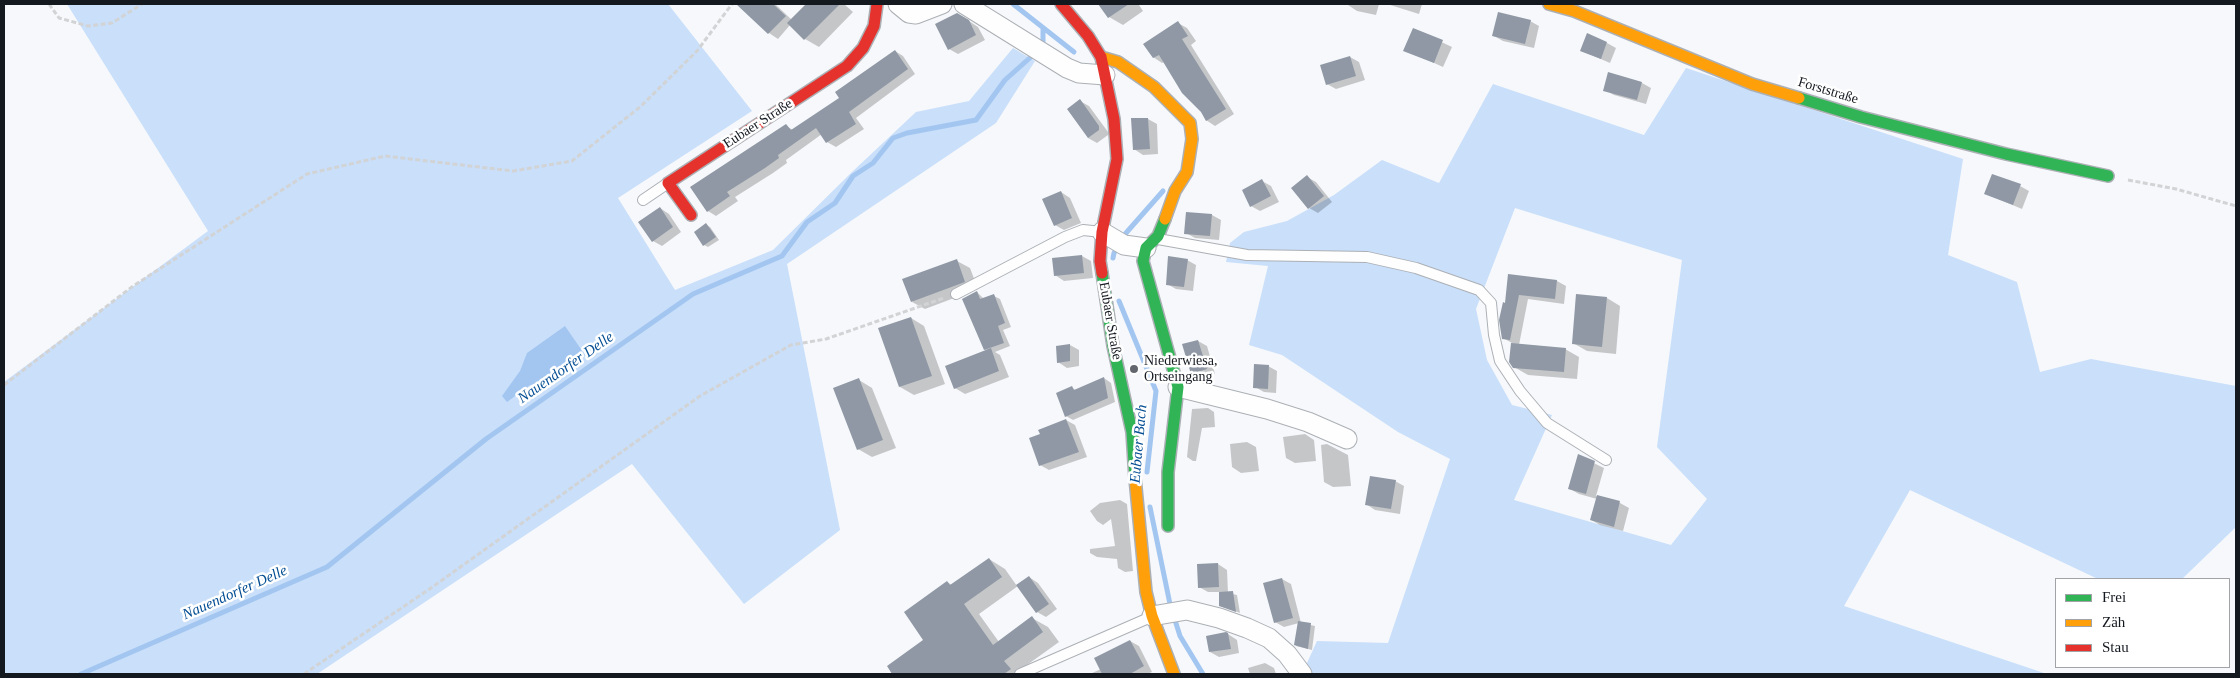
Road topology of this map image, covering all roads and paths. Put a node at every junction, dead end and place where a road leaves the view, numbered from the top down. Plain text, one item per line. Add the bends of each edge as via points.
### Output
1 (49, 4) edge
2 (142, 4) edge
3 (732, 4) edge
4 (877, 4) edge
5 (898, 4) edge
6 (942, 4) edge
7 (964, 4) edge
8 (1061, 4) edge
9 (1550, 4) edge
10 (1103, 66) junction
11 (2108, 176) joint
12 (668, 183) junction
13 (642, 200) dead end
14 (2236, 206) edge
15 (691, 215) dead end
16 (1113, 238) junction
17 (1150, 243) junction
18 (956, 294) joint
19 (4, 385) edge
20 (1178, 387) junction
21 (1347, 439) dead end
22 (1606, 460) dead end
23 (1168, 526) dead end
24 (1166, 614) junction
25 (304, 674) edge
26 (1020, 674) edge
27 (1174, 674) edge
28 (1302, 674) edge

1 - 2 path via 59,18 88,26 112,23
3 - 19 path via 696,51 640,106 572,161 513,171 385,156 307,174 133,286
4 - 12 street, Eubaer Straße via 874,26 863,48 847,66
5 - 6 street via 909,13 916,14
7 - 10 street via 1067,68 1079,73
8 - 10 street, Eubaer Straße via 1088,36
9 - 11 street, Forststraße via 1752,84 2006,154
10 - 16 street, Eubaer Straße via 1114,119 1117,159
10 - 17 street via 1118,62 1154,87 1190,123 1192,139 1187,172 1175,191 1163,226
11 - 14 path via 2176,189
12 - 13 lane
12 - 15 street
16 - 17 street
16 - 18 lane via 1083,230
16 - 24 street, Eubaer Straße via 1100,261 1113,346 1132,432 1146,592
17 - 20 street via 1143,261
17 - 22 lane via 1247,254 1367,257 1416,268 1479,290 1491,303 1500,361 1520,391 1547,423
18 - 25 path via 826,339 791,345 700,396 431,588
20 - 21 street via 1267,409
20 - 23 street via 1168,472
24 - 26 lane
24 - 27 street, Eubaer Straße
24 - 28 street via 1200,612 1269,638

